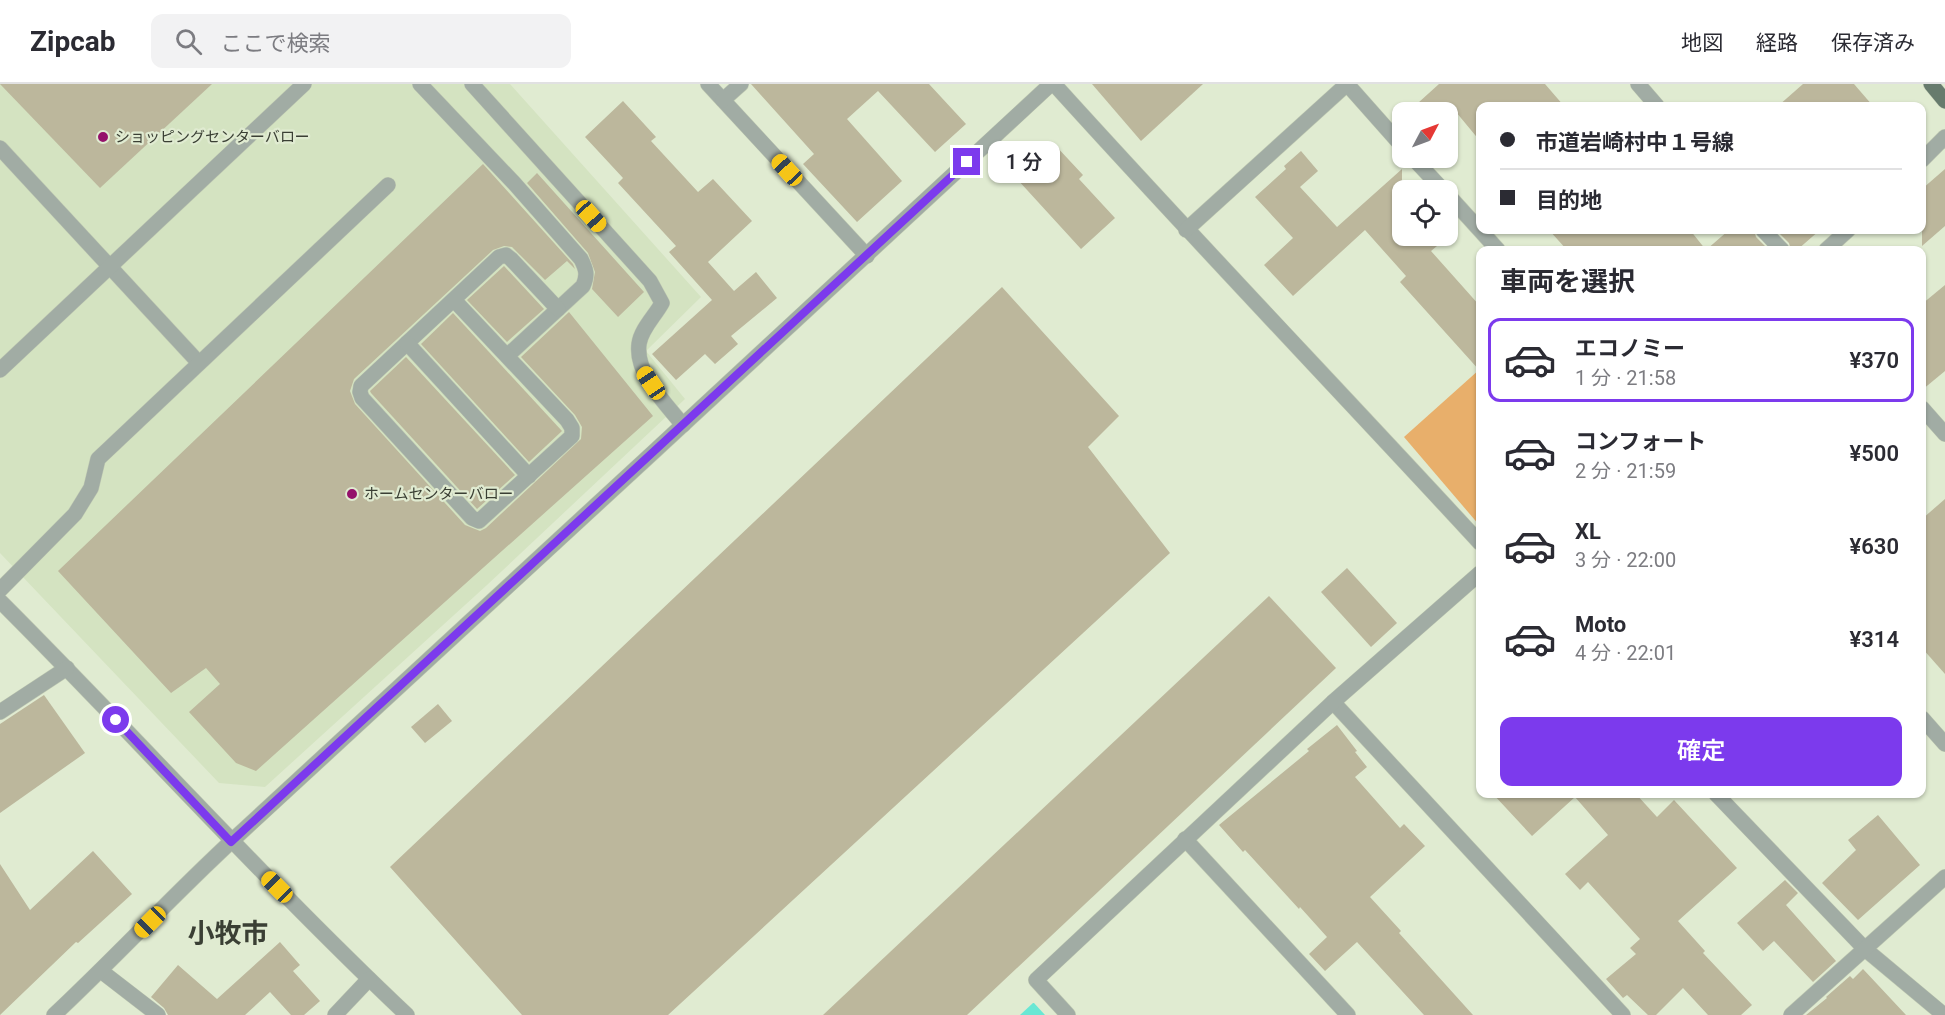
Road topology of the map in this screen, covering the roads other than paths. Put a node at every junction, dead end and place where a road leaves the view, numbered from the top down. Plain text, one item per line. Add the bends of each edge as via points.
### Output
1 (304, 84) edge
2 (420, 84) edge
3 (472, 84) edge
4 (708, 84) edge
5 (741, 84) edge
6 (1052, 84) edge
7 (1638, 84) edge
8 (1931, 84) edge
9 (723, 100) junction
10 (1945, 101) edge
11 (1654, 102) edge
12 (1392, 135) edge
13 (1945, 137) edge
14 (0, 148) edge
15 (1926, 156) edge
16 (1422, 168) edge
17 (1434, 180) edge
18 (388, 185) dead end
19 (1458, 206) edge
20 (1476, 226) edge
21 (1186, 230) junction
22 (1483, 234) edge
23 (1767, 234) edge
24 (1844, 234) edge
25 (1494, 246) edge
26 (1778, 246) edge
27 (1830, 246) edge
28 (867, 256) junction
29 (111, 266) junction
30 (454, 300) junction
31 (558, 309) junction
32 (407, 343) junction
33 (507, 356) junction
34 (199, 363) junction
35 (0, 370) edge
36 (1926, 413) edge
37 (684, 425) junction
38 (1945, 434) edge
39 (529, 476) junction
40 (1476, 539) edge
41 (1476, 577) edge
42 (0, 590) edge
43 (0, 601) edge
44 (67, 668) junction
45 (1333, 702) junction
46 (0, 712) edge
47 (1926, 723) edge
48 (1945, 744) edge
49 (1720, 798) edge
50 (1185, 839) junction
51 (231, 842) junction
52 (1945, 877) edge
53 (1865, 949) junction
54 (101, 971) junction
55 (369, 979) junction
56 (54, 1015) edge
57 (158, 1015) edge
58 (334, 1015) edge
59 (407, 1015) edge
60 (1068, 1015) edge
61 (1348, 1015) edge
62 (1623, 1015) edge
63 (1791, 1015) edge
64 (1944, 1015) edge

1 - 29 street
2 - 31 street via 581,259 586,270 583,286
3 - 37 street via 650,281 662,303 639,344 642,370
4 - 9 street
5 - 9 street
6 - 21 street
6 - 28 street
7 - 11 street
8 - 10 main road
9 - 28 street
12 - 21 street via 1347,84
13 - 15 street
14 - 29 street
16 - 17 street
18 - 34 street
19 - 20 street
21 - 40 street
22 - 25 street
23 - 26 street
24 - 27 street
28 - 37 street
29 - 34 street
29 - 35 street
30 - 31 street via 499,257 506,255
30 - 32 street
30 - 33 street
31 - 33 street
32 - 39 street
32 - 39 street via 361,386 362,398 370,407 472,518 479,520
33 - 39 street via 572,428 572,436
34 - 42 street via 98,459 91,488 75,514
36 - 38 street
37 - 51 street
41 - 45 street
43 - 44 street
44 - 46 street
44 - 51 street
45 - 50 street
45 - 62 street
47 - 48 street
49 - 53 street
50 - 60 street via 1036,980
50 - 61 street
51 - 54 street
51 - 55 street
52 - 53 street
53 - 63 street
53 - 64 street
54 - 56 street
54 - 57 street
55 - 58 street
55 - 59 street

